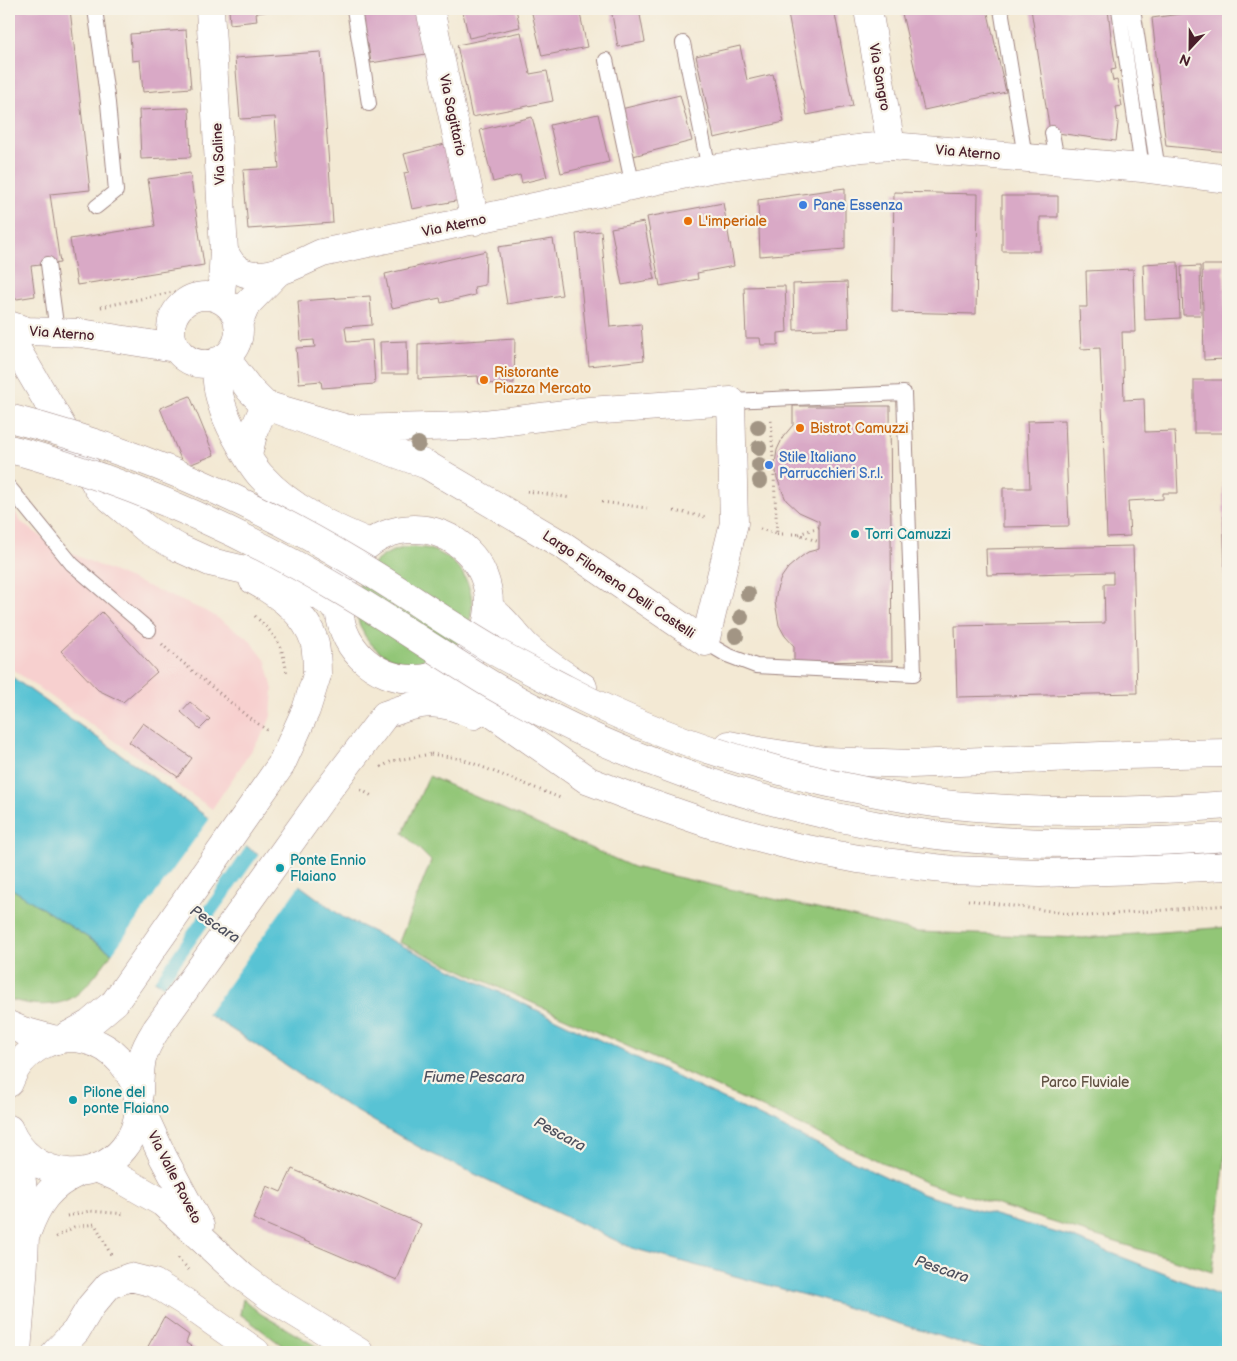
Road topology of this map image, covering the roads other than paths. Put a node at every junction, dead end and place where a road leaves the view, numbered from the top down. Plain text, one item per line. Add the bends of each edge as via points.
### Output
1 (95, 9) edge
2 (210, 9) edge
3 (354, 9) edge
4 (430, 9) edge
5 (868, 9) edge
6 (1001, 9) edge
7 (1119, 9) edge
8 (1133, 9) edge
9 (683, 43) dead end
10 (606, 60) dead end
11 (370, 104) dead end
12 (1052, 133) dead end
13 (891, 146) junction
14 (1025, 157) junction
15 (1056, 160) junction
16 (1150, 169) junction
17 (709, 170) junction
18 (1228, 179) edge
19 (633, 187) junction
20 (96, 207) dead end
21 (475, 221) junction
22 (224, 251) junction
23 (48, 264) dead end
24 (269, 274) junction
25 (220, 304) junction
26 (9, 325) edge
27 (57, 332) junction
28 (9, 336) edge
29 (175, 348) junction
30 (221, 359) junction
31 (730, 401) junction
32 (266, 405) junction
33 (9, 418) edge
34 (9, 449) edge
35 (248, 455) junction
36 (9, 487) edge
37 (370, 543) junction
38 (216, 563) junction
39 (489, 608) junction
40 (340, 615) junction
41 (149, 630) road end
42 (705, 642) junction
43 (317, 675) junction
44 (422, 678) junction
45 (385, 715) junction
46 (537, 745) junction
47 (1228, 753) edge
48 (1228, 805) edge
49 (1228, 837) edge
50 (1228, 866) edge
51 (9, 1025) edge
52 (59, 1040) junction
53 (9, 1083) edge
54 (139, 1105) junction
55 (10, 1133) edge
56 (86, 1171) junction
57 (25, 1238) junction
58 (214, 1248) junction
59 (17, 1352) edge
60 (56, 1352) edge
61 (256, 1352) edge
62 (359, 1352) edge

1 - 20 lane via 116,191
2 - 22 main road, Via Saline
3 - 11 lane
4 - 21 main road, Via Sagittario
5 - 13 main road, Via Sangro
6 - 14 lane
7 - 16 lane
8 - 16 lane
9 - 17 lane
10 - 19 lane
12 - 15 lane
13 - 14 main road, Via Aterno
13 - 17 main road, Via Aterno
14 - 15 main road, Via Aterno
15 - 16 main road, Via Aterno
16 - 18 main road, Via Aterno
17 - 19 main road, Via Aterno
19 - 21 main road, Via Aterno
21 - 24 main road, Via Aterno via 322,253
22 - 24 main road via 241,271 253,275
22 - 25 main road, Via Saline
23 - 27 lane
24 - 25 main road, Via Aterno via 246,305
25 - 29 main road via 212,297 196,297 182,304 171,324
25 - 30 main road via 238,339
26 - 27 main road, Via Aterno via 27,331
27 - 29 main road, Via Aterno
28 - 38 main road via 98,488 149,531 194,556
29 - 30 main road via 190,361 208,364
30 - 32 main road, Largo Filomena Delli Castelli
30 - 35 main road via 216,376 221,402
31 - 32 main road, Largo Filomena Delli Castelli via 468,426 348,429
31 - 42 main road, Largo Filomena Delli Castelli via 734,523
31 - 42 lane via 904,393 914,674 756,666
32 - 35 main road via 254,430
32 - 42 main road, Largo Filomena Delli Castelli via 434,469 564,546
33 - 48 main road, bridge via 128,454 252,506 358,564 495,651 570,691 646,726 732,757 855,789 949,804 1067,811
34 - 49 main road, bridge via 182,508 295,564 544,713 617,747 721,786 861,822 985,839 1127,843
35 - 37 main road via 261,477 292,502 326,524
36 - 41 lane via 72,564
37 - 39 main road via 388,533 409,529 430,531 449,538 467,550 479,567 487,587
37 - 40 main road via 346,572 340,590
38 - 40 main road via 299,585 315,593
38 - 43 main road via 266,587 296,612 313,637
39 - 44 main road via 484,629 471,652 450,669
39 - 47 main road via 500,615 528,648 593,694 699,738 759,752 825,761 912,764
40 - 43 main road
40 - 44 main road via 347,639 367,662 389,674
43 - 52 main road, bridge via 306,710 281,765 115,1002 89,1024
44 - 45 main road via 403,690
44 - 46 main road via 486,709
45 - 46 main road via 415,705 446,704 461,708
45 - 54 main road, bridge via 145,1047
46 - 50 main road via 589,781 631,797 713,826 858,859 952,870 1040,872
51 - 52 main road
52 - 53 main road via 30,1053 19,1063
52 - 54 main road via 77,1038 90,1041 116,1055 133,1077
54 - 56 main road via 136,1125 128,1144 114,1158
54 - 58 main road, Via Valle Roveto via 177,1184
55 - 56 main road, Via Valle Roveto via 34,1161 54,1171
55 - 57 main road via 23,1180
56 - 57 main road via 61,1180 50,1189
56 - 58 main road, Via Valle Roveto via 122,1179 163,1203
57 - 59 main road
58 - 62 main road, Via Valle Roveto via 243,1277 271,1298
60 - 61 main road via 109,1286 130,1277 154,1283

